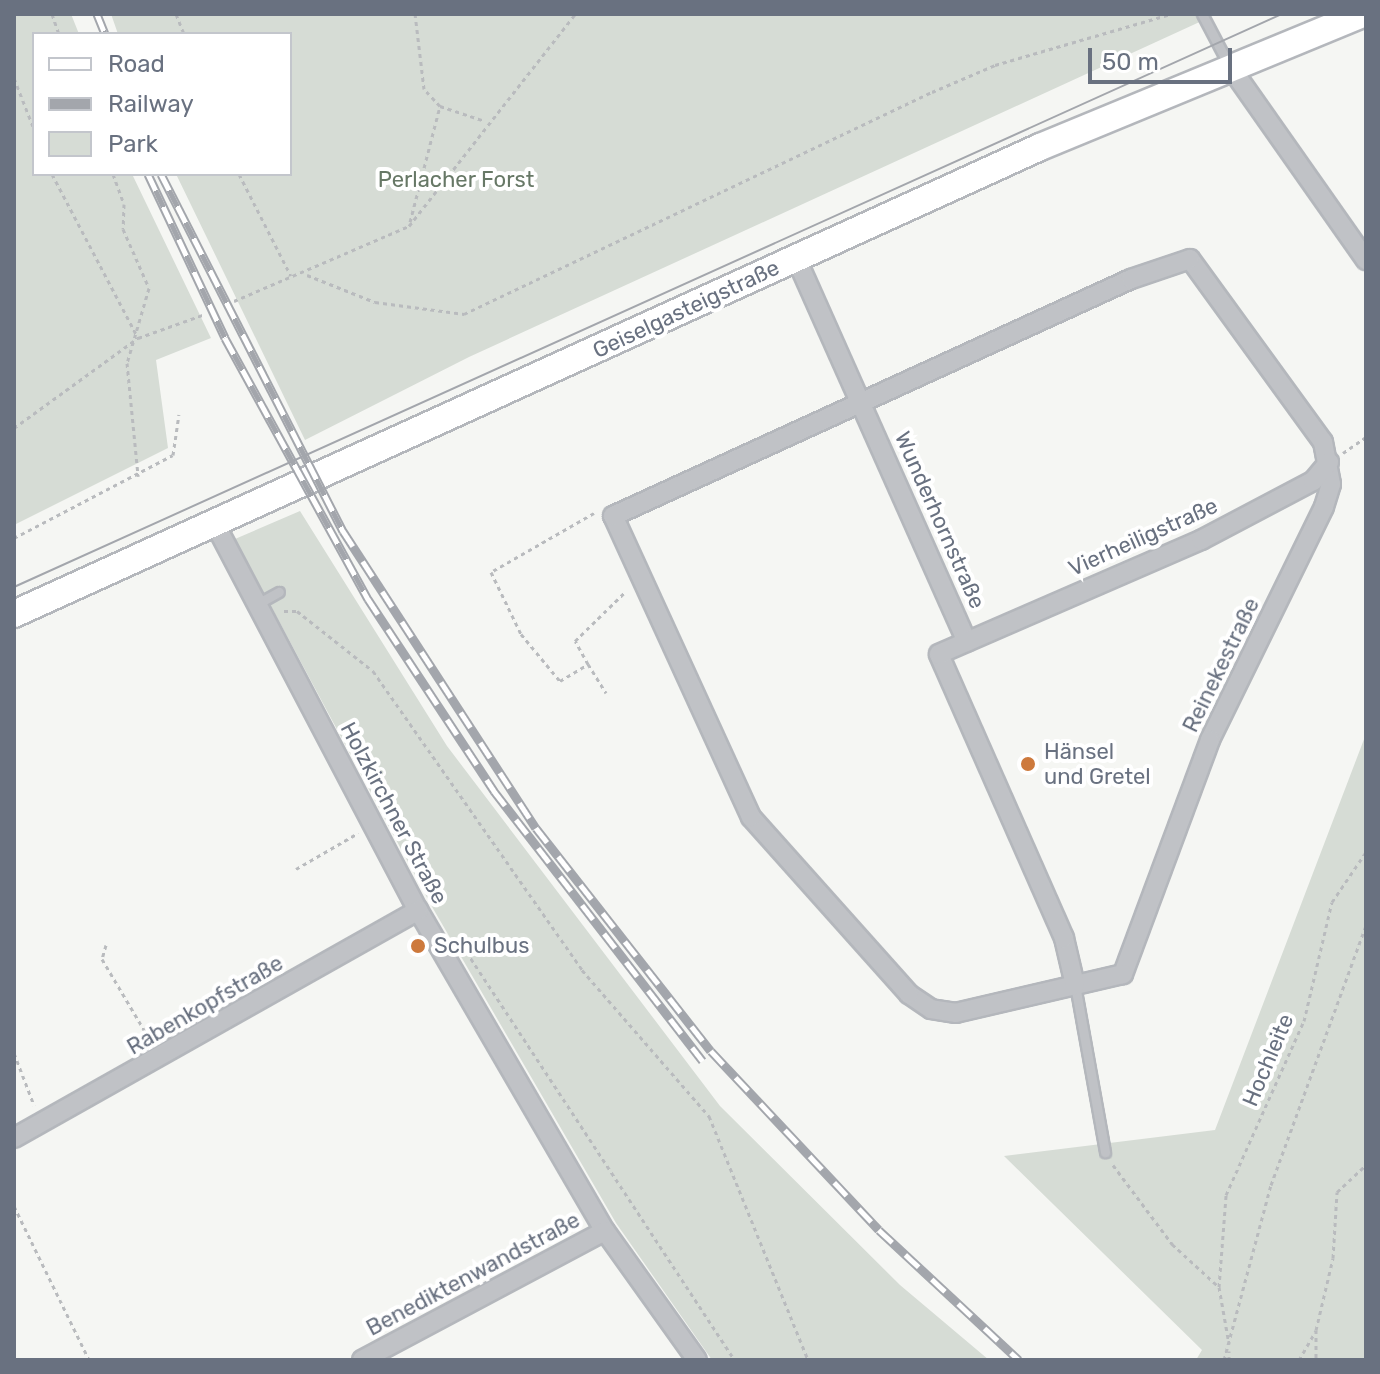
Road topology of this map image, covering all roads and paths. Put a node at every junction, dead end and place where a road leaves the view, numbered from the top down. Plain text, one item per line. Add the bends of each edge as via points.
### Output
1 (415, 14) edge
2 (575, 14) edge
3 (1171, 14) edge
4 (1202, 14) edge
5 (1363, 14) edge
6 (1231, 68) junction
7 (14, 78) edge
8 (440, 106) junction
9 (485, 121) junction
10 (32, 124) edge
11 (53, 176) edge
12 (114, 176) edge
13 (240, 176) edge
14 (409, 226) junction
15 (796, 258) junction
16 (1366, 260) edge
17 (307, 275) junction
18 (291, 276) junction
19 (234, 301) dead end
20 (205, 314) dead end
21 (138, 338) junction
22 (863, 402) junction
23 (179, 414) dead end
24 (14, 428) edge
25 (1366, 437) edge
26 (1329, 462) junction
27 (138, 476) junction
28 (613, 516) junction
29 (215, 524) junction
30 (14, 538) edge
31 (623, 592) dead end
32 (270, 597) junction
33 (14, 614) edge
34 (967, 642) junction
35 (588, 664) junction
36 (606, 693) dead end
37 (358, 833) dead end
38 (1366, 852) edge
39 (296, 869) dead end
40 (418, 910) junction
41 (1366, 926) edge
42 (461, 943) dead end
43 (106, 945) dead end
44 (1075, 985) junction
45 (14, 1053) edge
46 (161, 1058) junction
47 (41, 1123) junction
48 (14, 1138) edge
49 (1105, 1152) joint
50 (1366, 1165) edge
51 (14, 1206) edge
52 (605, 1231) junction
53 (1219, 1287) junction
54 (1316, 1330) junction
55 (1229, 1348) junction
56 (89, 1360) edge
57 (362, 1360) edge
58 (697, 1360) edge
59 (735, 1360) edge
60 (808, 1360) edge
61 (1226, 1360) edge
62 (1299, 1360) edge
63 (1316, 1360) edge

1 - 8 path via 424,89
2 - 9 path
3 - 17 path via 945,87 464,314 387,305
4 - 6 lane
5 - 6 main road, Geiselgasteigstraße
6 - 15 main road, Geiselgasteigstraße
6 - 16 street
7 - 10 path
8 - 9 path
8 - 14 path
9 - 14 path
11 - 21 path
12 - 21 path via 124,204 123,229 149,288
13 - 18 path
14 - 17 path
15 - 22 street, Wunderhornstraße
15 - 29 main road, Geiselgasteigstraße
17 - 18 path
18 - 19 path
20 - 21 path
21 - 24 path
21 - 27 path via 127,363
22 - 26 street via 1190,259 1323,442
22 - 28 street
22 - 34 street, Wunderhornstraße
23 - 27 path via 173,455
25 - 26 path
26 - 34 street, Vierheiligstraße via 1313,481 1201,540
26 - 44 street, Reinekestraße via 1324,507 1210,740 1123,974
27 - 30 path
28 - 35 path via 596,512 491,572 521,634 541,649 560,681
28 - 44 street, Reinekestraße via 751,817 909,994 956,1013
29 - 32 street, Holzkirchner Straße
29 - 33 main road, Geiselgasteigstraße
31 - 35 path via 575,641
32 - 40 street, Holzkirchner Straße
32 - 60 path via 281,611 297,611 373,671 582,970 709,1116
34 - 44 street, Wunderhornstraße via 939,654 1064,938
35 - 36 path
37 - 39 path
38 - 53 path, Hochleite via 1332,902 1304,1021 1226,1195
40 - 46 street, Rabenkopfstraße
40 - 52 street, Holzkirchner Straße
41 - 55 path, Hochleite via 1271,1185
42 - 59 path
43 - 46 path via 102,959
44 - 49 lane, Wunderhornstraße
45 - 47 path
46 - 47 street, Rabenkopfstraße
47 - 48 street, Rabenkopfstraße
49 - 53 path via 1172,1244
50 - 54 path via 1337,1192 1333,1258
51 - 56 path
52 - 57 street, Benediktenwandstraße
52 - 58 street, Holzkirchner Straße
53 - 55 path, Hochleite
54 - 62 path
54 - 63 path
55 - 61 path

